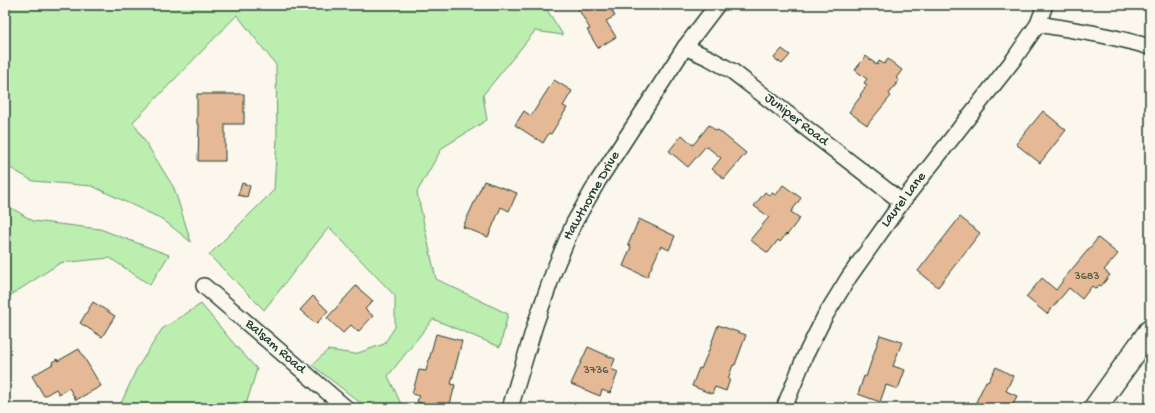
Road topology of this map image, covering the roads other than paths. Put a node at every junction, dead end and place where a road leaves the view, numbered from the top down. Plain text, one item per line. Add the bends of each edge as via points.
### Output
1 (717, 5) edge
2 (1045, 5) edge
3 (1038, 24) junction
4 (685, 47) junction
5 (1150, 47) edge
6 (902, 202) junction
7 (204, 286) dead end
8 (1150, 331) edge
9 (346, 408) edge
10 (510, 408) edge
11 (784, 408) edge
12 (1095, 408) edge

1 - 4 street, Hawthorne Drive
2 - 3 street, Laurel Lane
3 - 5 street
3 - 6 street, Laurel Lane via 1011,63
4 - 6 street, Juniper Road via 732,71
4 - 10 street, Hawthorne Drive via 598,181 574,223 542,304
6 - 11 street, Laurel Lane via 849,277 826,316 805,356
7 - 9 street, Balsam Road
8 - 12 street

